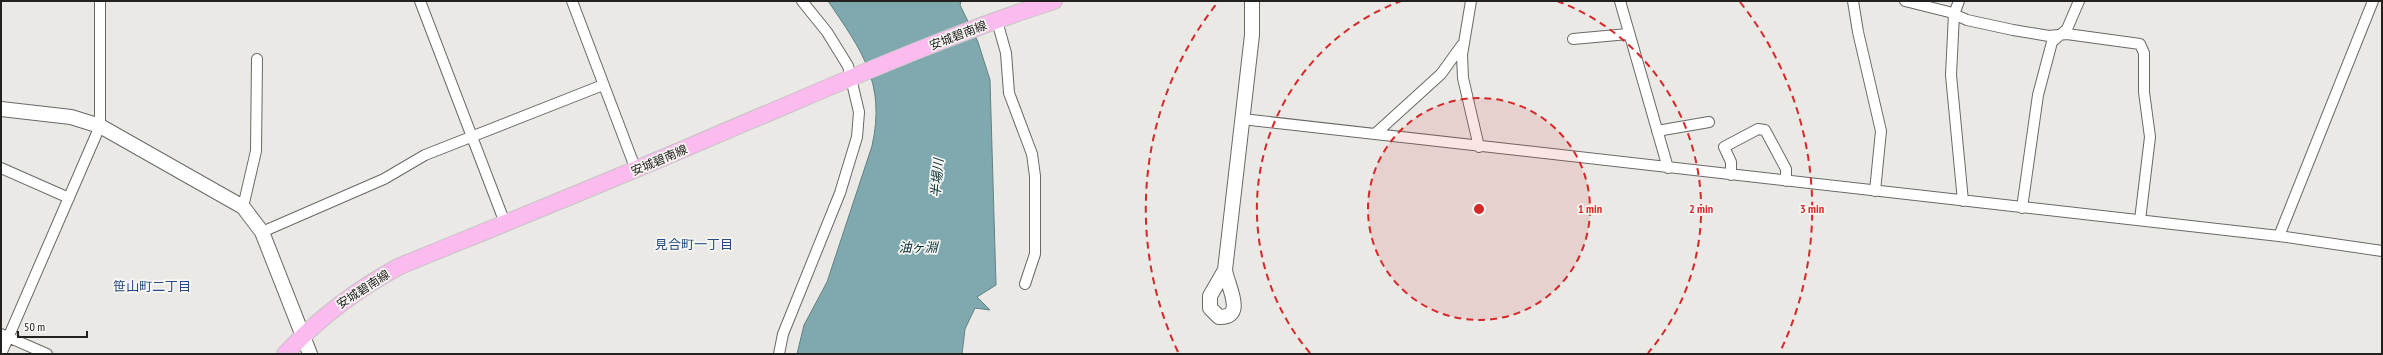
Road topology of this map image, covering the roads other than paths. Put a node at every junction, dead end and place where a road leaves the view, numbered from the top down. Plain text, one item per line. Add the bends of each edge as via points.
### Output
1 (100, 1) edge
2 (420, 1) edge
3 (572, 1) edge
4 (802, 1) edge
5 (1054, 1) edge
6 (1252, 1) edge
7 (1471, 1) edge
8 (1620, 1) edge
9 (1854, 1) edge
10 (1905, 1) edge
11 (1959, 1) edge
12 (2079, 1) edge
13 (2369, 2) edge
14 (1954, 14) junction
15 (996, 21) junction
16 (1628, 34) junction
17 (2060, 35) junction
18 (1573, 39) dead end
19 (1464, 41) junction
20 (257, 59) dead end
21 (854, 76) junction
22 (603, 85) junction
23 (1, 109) edge
24 (1242, 119) junction
25 (1709, 122) dead end
26 (100, 126) junction
27 (1657, 131) junction
28 (1375, 134) junction
29 (472, 138) junction
30 (1479, 147) junction
31 (1, 168) edge
32 (1668, 168) junction
33 (636, 170) junction
34 (1731, 175) junction
35 (1786, 181) junction
36 (1875, 191) junction
37 (69, 198) junction
38 (1963, 201) junction
39 (243, 207) junction
40 (2022, 208) junction
41 (2140, 220) junction
42 (505, 223) junction
43 (262, 232) junction
44 (2279, 236) junction
45 (2382, 251) edge
46 (1225, 270) dead end
47 (1025, 284) dead end
48 (4, 336) edge
49 (302, 336) junction
50 (1, 354) edge
51 (46, 354) edge
52 (285, 354) edge
53 (310, 354) edge
54 (779, 354) edge

1 - 26 street
2 - 29 street
3 - 22 street
4 - 21 street via 827,32
5 - 15 main road, 安城碧南線
6 - 24 street via 1252,35
7 - 19 street
8 - 16 street
9 - 36 street via 1858,32 1881,131
10 - 14 street
11 - 14 street
12 - 17 street via 2067,29
13 - 44 street
14 - 17 street via 1967,20 2013,30 2049,36
14 - 38 street via 1951,75
15 - 21 main road, 安城碧南線
15 - 47 street via 1006,54 1009,93 1032,154 1035,176 1035,254
16 - 18 street
16 - 27 street
17 - 40 street via 2052,42 2038,95
17 - 41 street via 2135,43 2143,48 2144,92 2150,137
19 - 28 street via 1441,74
19 - 30 street via 1463,78
20 - 39 street via 256,151
21 - 33 main road, 安城碧南線
21 - 54 street via 859,112 857,137 840,194 783,334
22 - 29 street
22 - 33 street
23 - 26 street via 71,117
24 - 28 street
24 - 46 street
25 - 27 street
26 - 37 street
26 - 39 street
27 - 32 street
28 - 30 street
29 - 42 street
29 - 43 street via 425,155 384,179
30 - 32 street
31 - 37 street
32 - 34 street
33 - 42 main road, 安城碧南線
34 - 35 street
34 - 35 street via 1732,162 1724,147 1758,129 1765,130 1786,169
35 - 36 street
36 - 38 street
37 - 48 street
38 - 40 street
39 - 43 street
40 - 41 street
41 - 44 street
42 - 49 main road, 安城碧南線 via 400,266 372,281 330,311
43 - 49 street
44 - 45 street
48 - 50 street
48 - 51 street
49 - 52 main road, 安城碧南線
49 - 53 street

